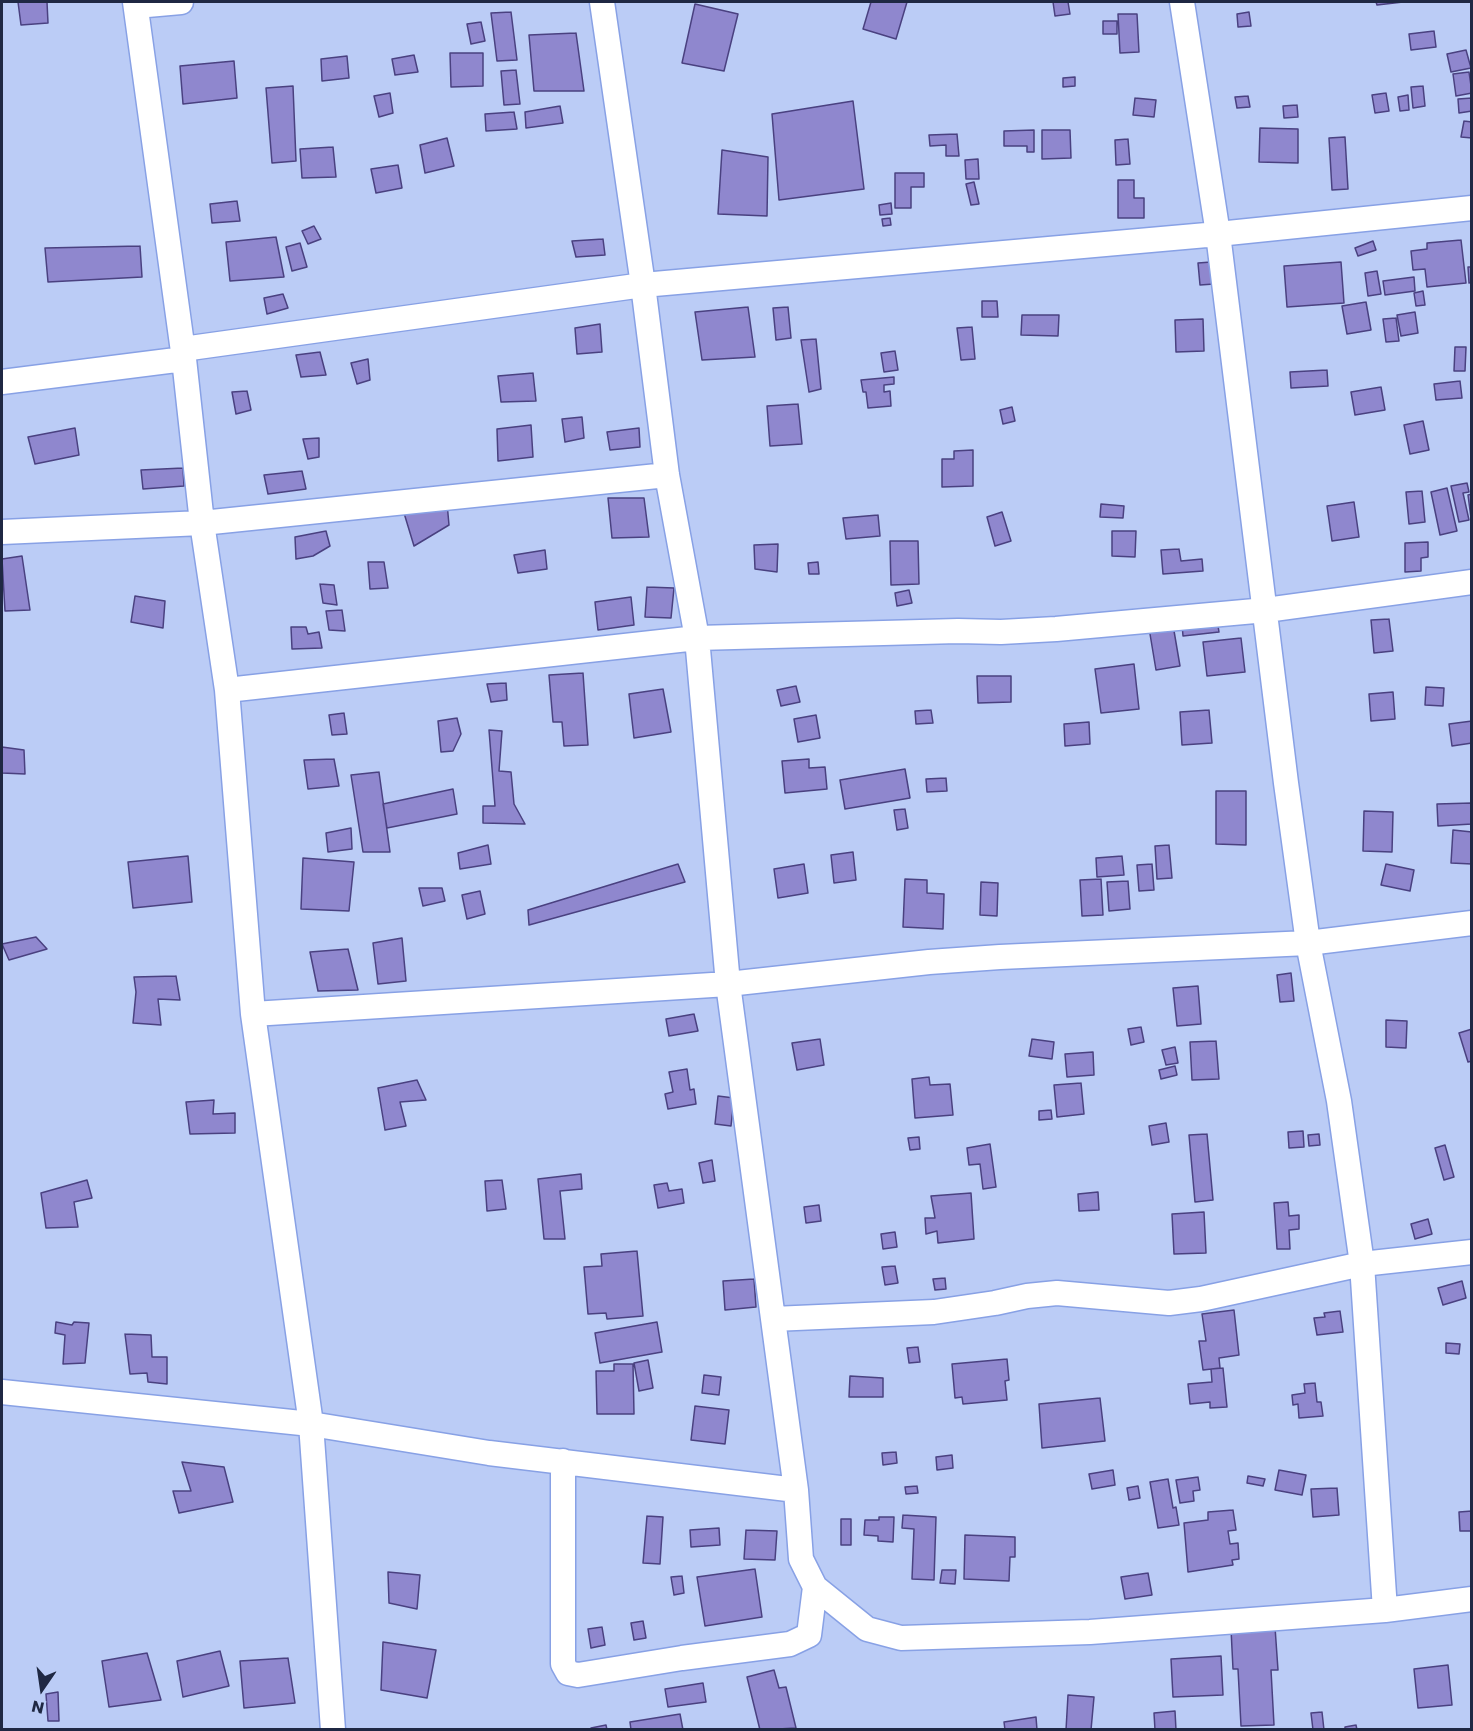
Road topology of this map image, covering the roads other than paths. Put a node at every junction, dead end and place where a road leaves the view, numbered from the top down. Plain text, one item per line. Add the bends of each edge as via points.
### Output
1 (181, 2) edge
2 (602, 2) edge
3 (1182, 2) edge
4 (136, 4) edge
5 (1472, 208) edge
6 (1218, 234) junction
7 (644, 285) junction
8 (183, 354) junction
9 (2, 381) edge
10 (667, 475) junction
11 (202, 523) junction
12 (2, 532) edge
13 (1472, 582) edge
14 (1266, 610) junction
15 (697, 638) junction
16 (227, 690) junction
17 (1472, 923) edge
18 (1308, 944) junction
19 (728, 984) junction
20 (253, 1014) junction
21 (1472, 1252) edge
22 (1362, 1264) junction
23 (773, 1319) junction
24 (2, 1392) edge
25 (311, 1424) junction
26 (563, 1461) junction
27 (796, 1490) junction
28 (815, 1587) junction
29 (1472, 1599) edge
30 (1385, 1610) junction
31 (333, 1730) edge

1 - 4 street
2 - 7 street
3 - 6 street
4 - 8 street
5 - 6 street
6 - 7 street
6 - 14 street
7 - 8 street
7 - 10 street
8 - 9 street
8 - 11 street
10 - 11 street
10 - 15 street
11 - 12 street
11 - 16 street
13 - 14 street
14 - 15 street via 1001,632
14 - 18 street
15 - 16 street
15 - 19 street
16 - 20 street
17 - 18 street
18 - 19 street via 1000,957
18 - 22 street via 1339,1101
19 - 20 street
19 - 23 street
20 - 25 street
21 - 22 street
22 - 23 street via 1169,1303 1057,1293 934,1312
22 - 30 street
23 - 27 street
24 - 25 street
25 - 26 street
25 - 31 street
26 - 27 street
26 - 28 street via 563,1664 568,1673 578,1675 790,1644 809,1635
27 - 28 street via 801,1558
28 - 30 street via 867,1629 901,1638 1090,1632
29 - 30 street

